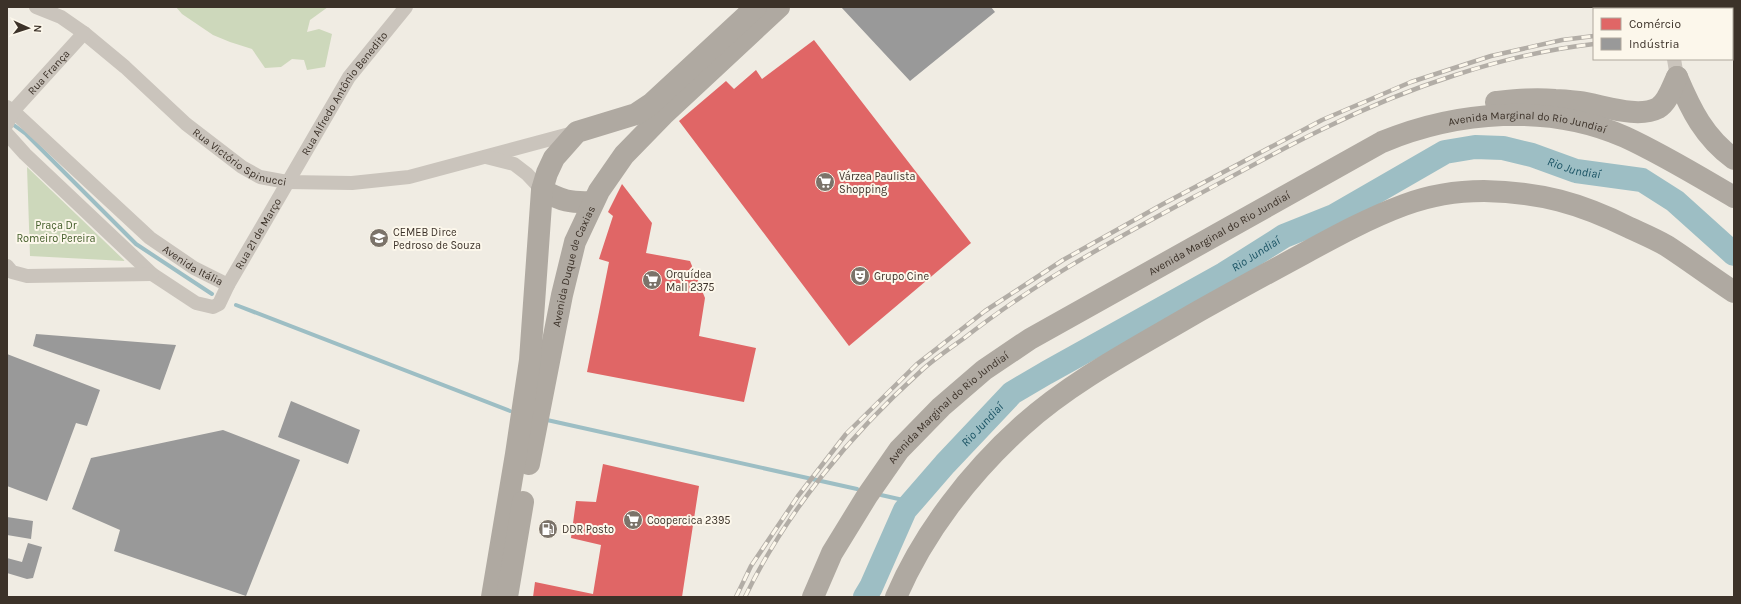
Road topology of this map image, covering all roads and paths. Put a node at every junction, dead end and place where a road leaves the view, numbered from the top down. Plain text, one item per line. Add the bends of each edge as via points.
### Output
1 (36, 7) edge
2 (406, 7) edge
3 (756, 7) edge
4 (779, 7) edge
5 (84, 33) junction
6 (1675, 66) edge
7 (9, 115) edge
8 (600, 125) junction
9 (1409, 131) junction
10 (577, 132) junction
11 (7, 134) edge
12 (624, 155) junction
13 (485, 157) junction
14 (1734, 159) edge
15 (287, 182) junction
16 (542, 190) junction
17 (1734, 197) edge
18 (593, 202) junction
19 (7, 266) edge
20 (152, 274) junction
21 (228, 285) junction
22 (1734, 292) edge
23 (492, 597) edge
24 (507, 597) edge
25 (813, 597) edge
26 (896, 597) edge

1 - 5 street, Rua Victório Spinucci via 61,17
2 - 15 street, Rua Alfredo Antônio Benedito via 349,77
3 - 8 main road via 651,104 636,114
4 - 12 main road, Avenida Duque de Caxias
5 - 7 street, Rua França
5 - 15 street, Rua Victório Spinucci via 186,124 242,166 260,177
6 - 9 main road via 1664,103 1650,111 1624,111 1559,100 1521,100 1463,108 1433,116
6 - 14 main road via 1691,110 1703,129
7 - 21 street, Avenida Itália via 150,238 194,268
8 - 10 main road
8 - 12 main road via 613,132 620,142
9 - 17 main road, Avenida Marginal do Rio Jundiaí via 1466,118 1522,115 1589,124 1654,152
9 - 25 main road, Avenida Marginal do Rio Jundiaí via 1382,142 1222,231 1030,339 984,370 941,407 899,450 866,496 832,553
10 - 13 street, Rua Victório Spinucci
10 - 16 main road via 554,158
11 - 20 street, Avenida Itália
12 - 18 main road, Avenida Duque de Caxias
13 - 15 street, Rua Victório Spinucci via 409,177 352,183
13 - 16 street via 514,164
15 - 21 street, Rua 21 de Março
16 - 18 main road via 572,202
16 - 23 main road via 530,360
18 - 24 main road, Avenida Duque de Caxias via 575,242 562,296 532,448
19 - 20 street via 12,272 27,276
20 - 21 street, Avenida Itália via 196,303 207,307 219,304
22 - 26 main road via 1664,244 1602,214 1559,199 1481,191 1441,195 1406,204 1347,230 1235,291 1096,371 1056,398 986,461 942,515 904,578

